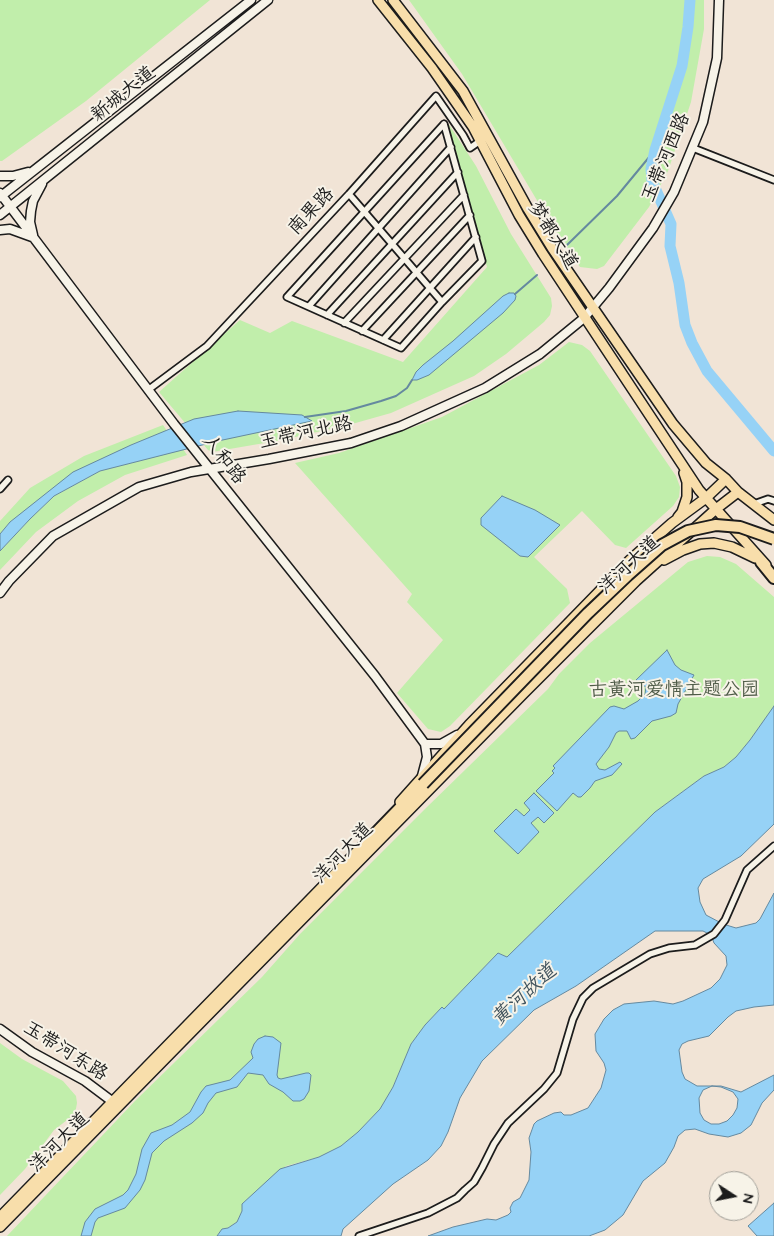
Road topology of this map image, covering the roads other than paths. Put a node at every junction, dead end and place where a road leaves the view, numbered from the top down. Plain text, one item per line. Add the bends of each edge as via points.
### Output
1 (251, 0) edge
2 (268, 0) edge
3 (378, 0) edge
4 (393, 0) edge
5 (720, 0) edge
6 (480, 141) junction
7 (451, 147) junction
8 (693, 148) junction
9 (47, 160) junction
10 (38, 167) junction
11 (56, 171) junction
12 (458, 172) junction
13 (0, 176) edge
14 (774, 180) edge
15 (44, 181) junction
16 (350, 194) junction
17 (1, 195) edge
18 (464, 195) junction
19 (10, 207) junction
20 (364, 211) junction
21 (0, 215) edge
22 (470, 215) junction
23 (378, 228) junction
24 (0, 230) edge
25 (33, 237) junction
26 (476, 237) junction
27 (393, 244) junction
28 (404, 258) junction
29 (417, 273) junction
30 (430, 288) junction
31 (442, 302) junction
32 (308, 306) junction
33 (592, 308) junction
34 (327, 315) junction
35 (584, 318) junction
36 (344, 323) junction
37 (362, 331) junction
38 (383, 340) junction
39 (148, 390) junction
40 (676, 454) junction
41 (210, 469) junction
42 (726, 479) junction
43 (8, 480) dead end
44 (0, 489) edge
45 (738, 492) junction
46 (706, 498) junction
47 (774, 501) edge
48 (754, 504) junction
49 (716, 509) junction
50 (774, 520) edge
51 (672, 523) junction
52 (774, 538) edge
53 (761, 562) junction
54 (651, 568) junction
55 (774, 572) edge
56 (774, 578) edge
57 (0, 593) edge
58 (465, 729) junction
59 (425, 744) junction
60 (423, 780) junction
61 (367, 842) joint
62 (774, 846) edge
63 (0, 1029) edge
64 (113, 1102) junction
65 (0, 1217) edge
66 (0, 1227) edge
67 (359, 1236) edge

1 - 9 street, 新城大道
2 - 11 street, 新城大道
3 - 6 main road, 梦都大道 via 432,68
4 - 33 main road, 梦都大道 via 463,91 528,210
5 - 8 street, 玉带河西路 via 717,58 703,122
6 - 16 street, 南果路 via 470,148 436,96
6 - 35 main road, 梦都大道 via 519,215
7 - 12 street
7 - 20 street via 444,124
7 - 23 street
8 - 14 street
8 - 33 street, 玉带河西路 via 674,192 653,228
9 - 10 street, 新城大道
9 - 11 street
10 - 13 street via 23,174
10 - 17 street, 新城大道
11 - 15 street, 新城大道
12 - 18 street
12 - 27 street
15 - 19 street, 新城大道
15 - 25 street via 31,211
16 - 20 street
16 - 39 street, 南果路 via 208,346
17 - 19 street, 人和路
18 - 22 street
18 - 28 street
19 - 21 street, 新城大道
19 - 25 street, 人和路
20 - 23 street
20 - 32 street via 287,296
22 - 26 street
22 - 29 street
23 - 27 street
23 - 32 street
24 - 25 street via 10,229
25 - 39 street, 人和路
26 - 30 street
26 - 31 street via 482,261
27 - 28 street
27 - 34 street
28 - 29 street
28 - 36 street
29 - 30 street
29 - 37 street
30 - 31 street
30 - 38 street
31 - 38 street via 401,348
32 - 34 street
33 - 35 street, 玉带河北路
33 - 42 main road, 梦都大道 via 672,424 706,463
34 - 36 street
35 - 40 main road, 梦都大道
35 - 41 street, 玉带河北路 via 540,354 485,388 401,426 351,443
36 - 37 street
37 - 38 street
39 - 41 street, 人和路
40 - 46 main road, 梦都大道
40 - 51 main road via 687,482 688,497 682,512
41 - 57 street, 玉带河北路 via 139,486 96,510 54,536
41 - 59 street, 人和路
42 - 45 main road
42 - 46 main road, 洋河大道
43 - 44 street
45 - 48 main road
45 - 49 main road, 洋河大道
46 - 49 main road
46 - 51 main road, 洋河大道
47 - 48 street via 768,499
48 - 50 main road
49 - 53 main road
49 - 54 main road, 洋河大道
51 - 58 main road, 洋河大道 via 630,560
52 - 60 highway, bridge via 740,527 716,524 688,531 662,545 588,614
53 - 54 main road via 732,547 714,543 683,550
53 - 55 main road
53 - 56 highway
54 - 66 main road, 洋河大道 via 523,694
58 - 59 street via 444,743
58 - 60 main road, 洋河大道
59 - 60 street via 427,757
60 - 61 highway
61 - 64 main road, 洋河大道
62 - 67 street via 747,870 719,930 695,946 669,948 650,954 593,988 583,998 573,1019 557,1073 508,1124 474,1182 457,1198 428,1213
63 - 64 street, 玉带河东路
64 - 65 main road, 洋河大道

